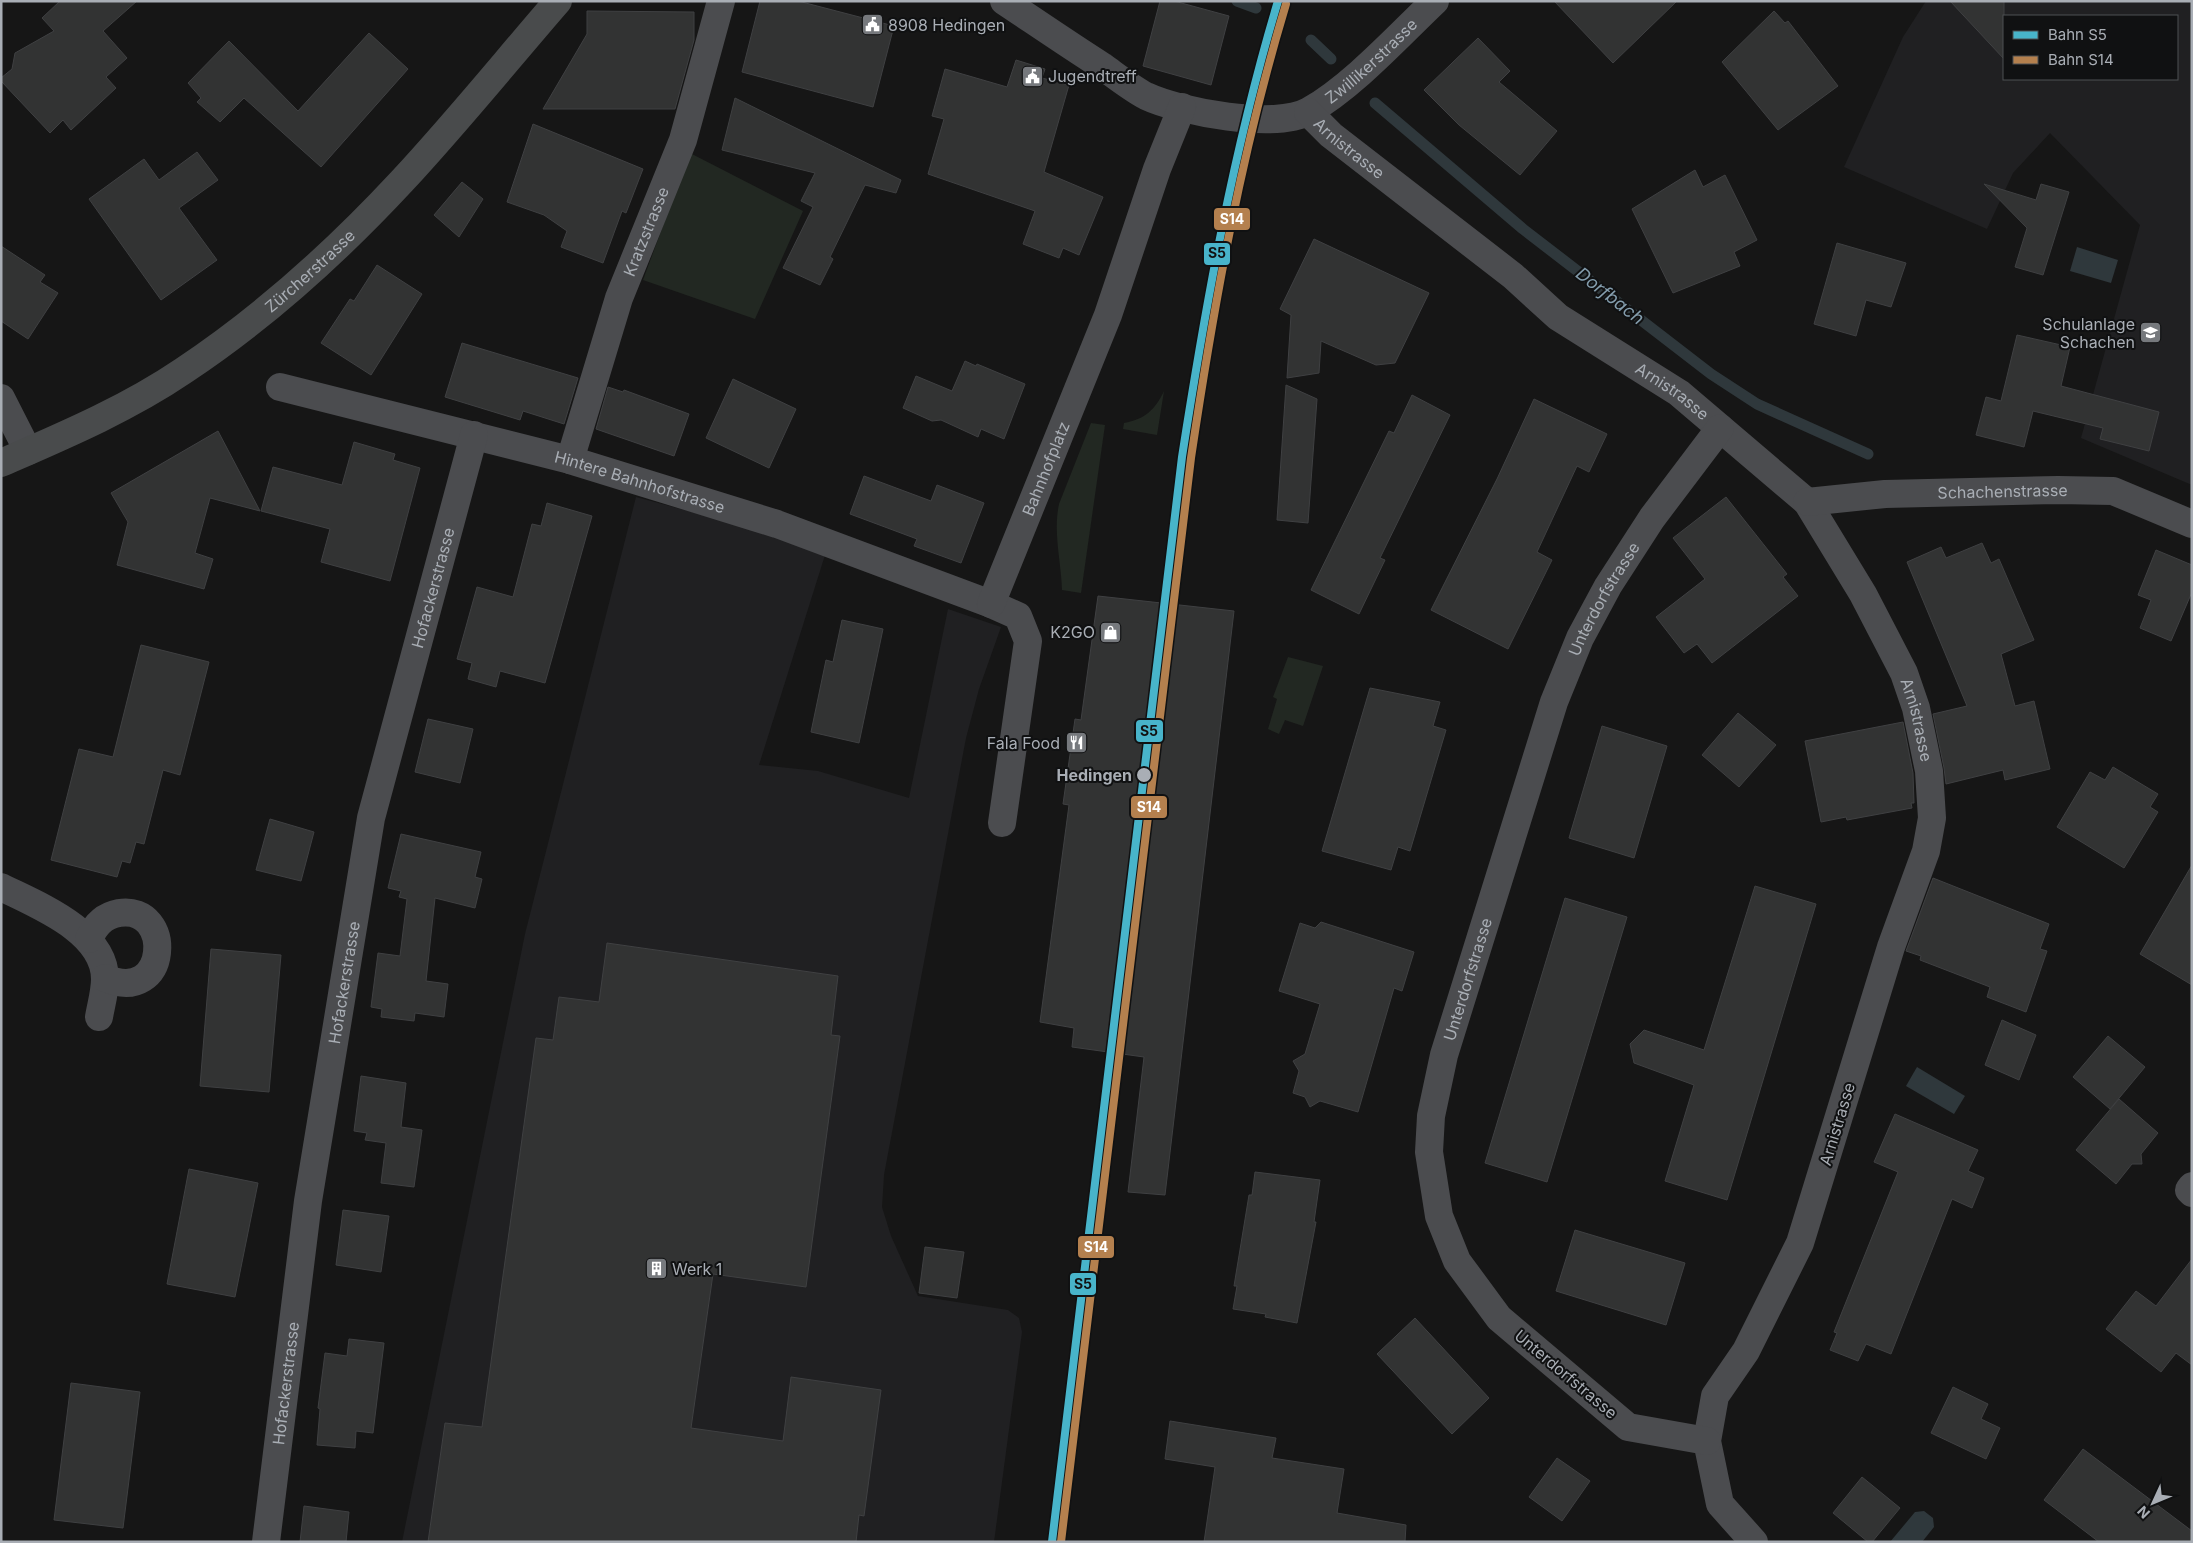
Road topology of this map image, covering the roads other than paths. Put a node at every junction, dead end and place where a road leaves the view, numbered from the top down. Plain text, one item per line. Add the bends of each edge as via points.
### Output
1 (558, 1) edge
2 (721, 1) edge
3 (1004, 1) edge
4 (1435, 1) edge
5 (1182, 107) junction
6 (1308, 112) junction
7 (280, 387) dead end
8 (1, 398) edge
9 (1720, 428) junction
10 (474, 435) junction
11 (28, 451) junction
12 (570, 460) junction
13 (1, 463) edge
14 (1807, 502) junction
15 (2192, 524) edge
16 (991, 604) junction
17 (1002, 822) dead end
18 (1, 887) edge
19 (89, 939) junction
20 (105, 978) junction
21 (99, 1017) dead end
22 (2192, 1186) edge
23 (2192, 1193) edge
24 (1707, 1441) junction
25 (266, 1542) edge
26 (1754, 1542) edge

1 - 11 main road, Zürcherstrasse via 402,182 317,266 248,326 181,373 108,414
2 - 12 street, Kratzstrasse via 683,140 619,298
3 - 5 street, Zwillikerstrasse via 1146,96
4 - 6 street, Zwillikerstrasse via 1373,60
5 - 6 street, Zwillikerstrasse via 1245,118 1290,117
5 - 16 street, Bahnhofplatz via 1157,169 1108,315
6 - 9 street, Arnistrasse via 1331,135 1513,276 1558,317 1679,393
7 - 10 street, Hintere Bahnhofstrasse
8 - 11 street
9 - 14 street, Arnistrasse
9 - 24 street, Unterdorfstrasse via 1652,518 1608,586 1580,638 1554,702 1444,1055 1431,1116 1429,1152 1439,1216 1457,1261 1499,1318 1628,1427
10 - 12 street, Hintere Bahnhofstrasse
10 - 25 street, Hofackerstrasse via 370,818 308,1201
11 - 13 main road, Zürcherstrasse
12 - 16 street, Hintere Bahnhofstrasse via 777,524
14 - 15 street, Schachenstrasse via 1885,494 2113,491
14 - 24 street, Arnistrasse via 1863,594 1904,673 1916,708 1929,771 1932,818 1926,852 1890,947 1800,1243 1746,1351 1715,1396
16 - 17 street via 1018,616 1028,641
18 - 19 street via 62,918
19 - 20 street via 100,957
19 - 20 street via 102,919 124,912 145,920 154,930 158,956 148,974 127,983 115,983
20 - 21 street
22 - 23 street via 2189,1190
24 - 26 street, Arnistrasse via 1720,1504

